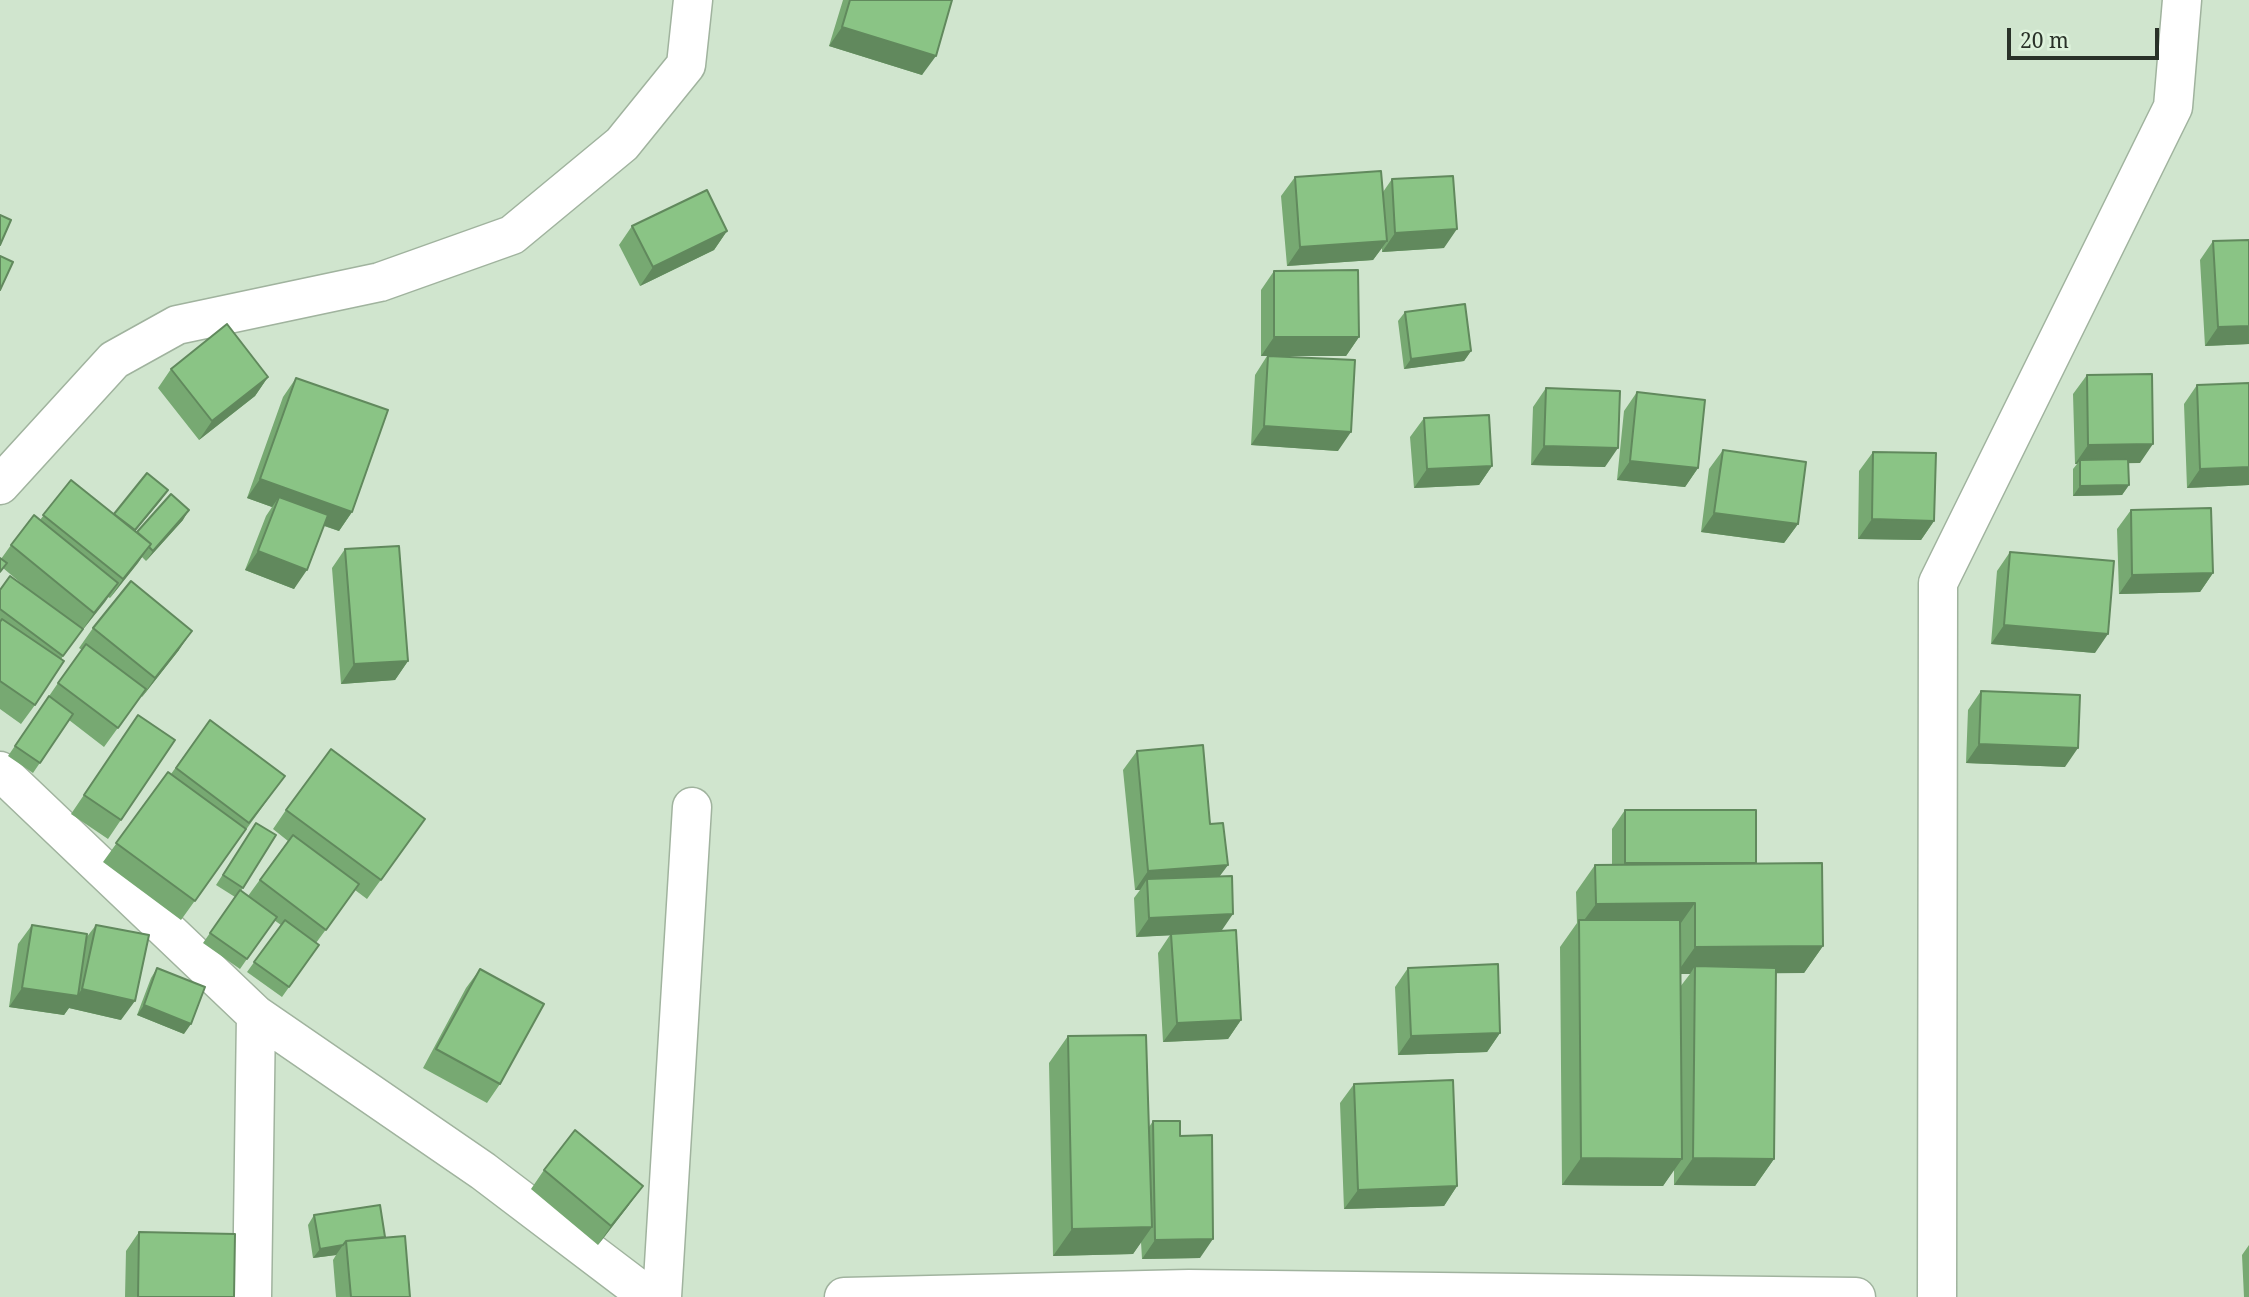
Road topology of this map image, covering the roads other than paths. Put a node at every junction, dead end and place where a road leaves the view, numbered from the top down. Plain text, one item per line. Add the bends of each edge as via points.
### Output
1 (692, 0) edge
2 (2182, 0) edge
3 (0, 485) edge
4 (0, 771) edge
5 (692, 807) dead end
6 (256, 1015) junction
7 (252, 1297) edge
8 (649, 1297) edge
9 (663, 1297) edge
10 (844, 1297) edge
11 (1856, 1297) edge
12 (1937, 1297) edge

1 - 3 street via 686,65 622,144 512,235 380,282 177,325 114,360
2 - 12 street via 2173,107 1938,583
4 - 6 street
5 - 9 street
6 - 7 street
6 - 8 street via 483,1171
10 - 11 street via 1189,1289

